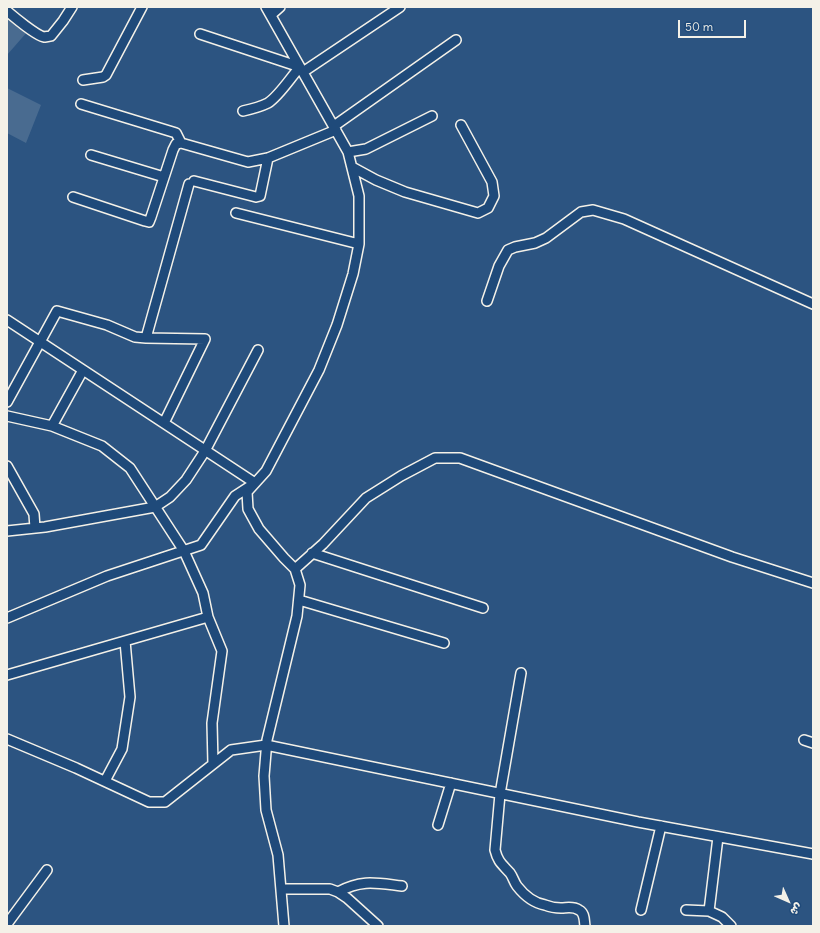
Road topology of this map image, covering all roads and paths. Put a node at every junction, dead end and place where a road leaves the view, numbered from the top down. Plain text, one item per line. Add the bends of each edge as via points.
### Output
1 (72, 7) edge
2 (142, 7) edge
3 (280, 7) edge
4 (400, 7) edge
5 (7, 11) edge
6 (269, 11) edge
7 (200, 34) dead end
8 (456, 40) dead end
9 (301, 69) junction
10 (83, 80) dead end
11 (81, 104) dead end
12 (243, 111) dead end
13 (432, 116) dead end
14 (461, 125) dead end
15 (335, 128) junction
16 (181, 143) junction
17 (348, 152) junction
18 (91, 155) dead end
19 (268, 158) junction
20 (352, 167) junction
21 (164, 177) junction
22 (73, 197) dead end
23 (236, 213) dead end
24 (359, 244) junction
25 (487, 301) dead end
26 (813, 304) edge
27 (7, 320) edge
28 (146, 338) junction
29 (40, 342) junction
30 (258, 350) dead end
31 (83, 370) junction
32 (7, 402) edge
33 (7, 416) edge
34 (164, 423) junction
35 (52, 426) junction
36 (206, 450) junction
37 (7, 466) edge
38 (255, 483) junction
39 (155, 507) junction
40 (35, 528) junction
41 (7, 531) edge
42 (184, 552) junction
43 (312, 553) junction
44 (295, 569) junction
45 (813, 583) edge
46 (299, 600) junction
47 (483, 608) dead end
48 (208, 617) junction
49 (7, 618) edge
50 (125, 641) junction
51 (444, 643) dead end
52 (521, 673) dead end
53 (7, 675) edge
54 (7, 739) edge
55 (266, 745) junction
56 (213, 764) junction
57 (106, 781) junction
58 (451, 783) junction
59 (500, 794) junction
60 (438, 825) dead end
61 (660, 826) junction
62 (718, 837) junction
63 (813, 854) edge
64 (47, 870) dead end
65 (402, 886) dead end
66 (281, 888) junction
67 (338, 892) junction
68 (641, 910) dead end
69 (686, 910) dead end
70 (709, 911) junction
71 (7, 924) edge
72 (284, 926) edge
73 (378, 926) edge
74 (585, 926) edge
75 (731, 926) edge

1 - 5 street via 51,36 45,37
2 - 10 street via 106,75
3 - 6 street
4 - 9 street
6 - 9 street
7 - 9 street
8 - 15 street
9 - 12 street via 275,97 257,108
9 - 15 street
11 - 16 street via 176,133
13 - 17 street via 366,149
14 - 20 street via 492,182 494,196 488,208 478,213 405,192
15 - 17 street
15 - 19 street
16 - 19 street via 248,162
16 - 21 street via 176,144
17 - 20 street
18 - 21 street
19 - 28 street via 260,196 192,183
20 - 24 street via 359,196
21 - 22 street via 149,222
23 - 24 street
24 - 38 street via 351,281 319,370 266,471
25 - 26 street via 499,266 508,250 546,238 581,212 593,210 624,220
27 - 29 street
28 - 29 street via 135,337 107,324 57,311
28 - 34 street via 205,339
29 - 31 street
29 - 32 street
30 - 36 street
31 - 34 street
31 - 35 street
33 - 35 street
34 - 36 street
35 - 39 street via 102,446 130,468
36 - 38 street
36 - 39 street via 186,480 170,497
37 - 40 street via 34,514
38 - 42 street via 235,496 201,545
38 - 44 street via 247,492 248,509 259,529
39 - 40 street
39 - 42 street
40 - 41 street
42 - 48 street via 203,593
42 - 49 street via 107,576
43 - 44 street
43 - 45 street via 366,498 435,458 460,458 732,557
43 - 47 street
44 - 46 street via 300,585
46 - 51 street
46 - 55 street
48 - 50 street
48 - 56 street via 222,651 212,723
50 - 53 street
50 - 57 street via 130,697 122,749
52 - 59 street
54 - 57 street
55 - 56 street via 231,750
55 - 58 street
55 - 66 street via 266,810 278,856
56 - 57 street via 165,802 149,802
58 - 59 street
58 - 60 street
59 - 61 street
59 - 74 street via 495,850 497,858 511,874 517,886 533,900 544,905 580,910
61 - 62 street
61 - 68 street
62 - 63 street
62 - 70 street
64 - 71 street
65 - 67 street via 368,882
66 - 67 street via 330,889
66 - 72 street
67 - 73 street
69 - 70 street
70 - 75 street via 722,917

